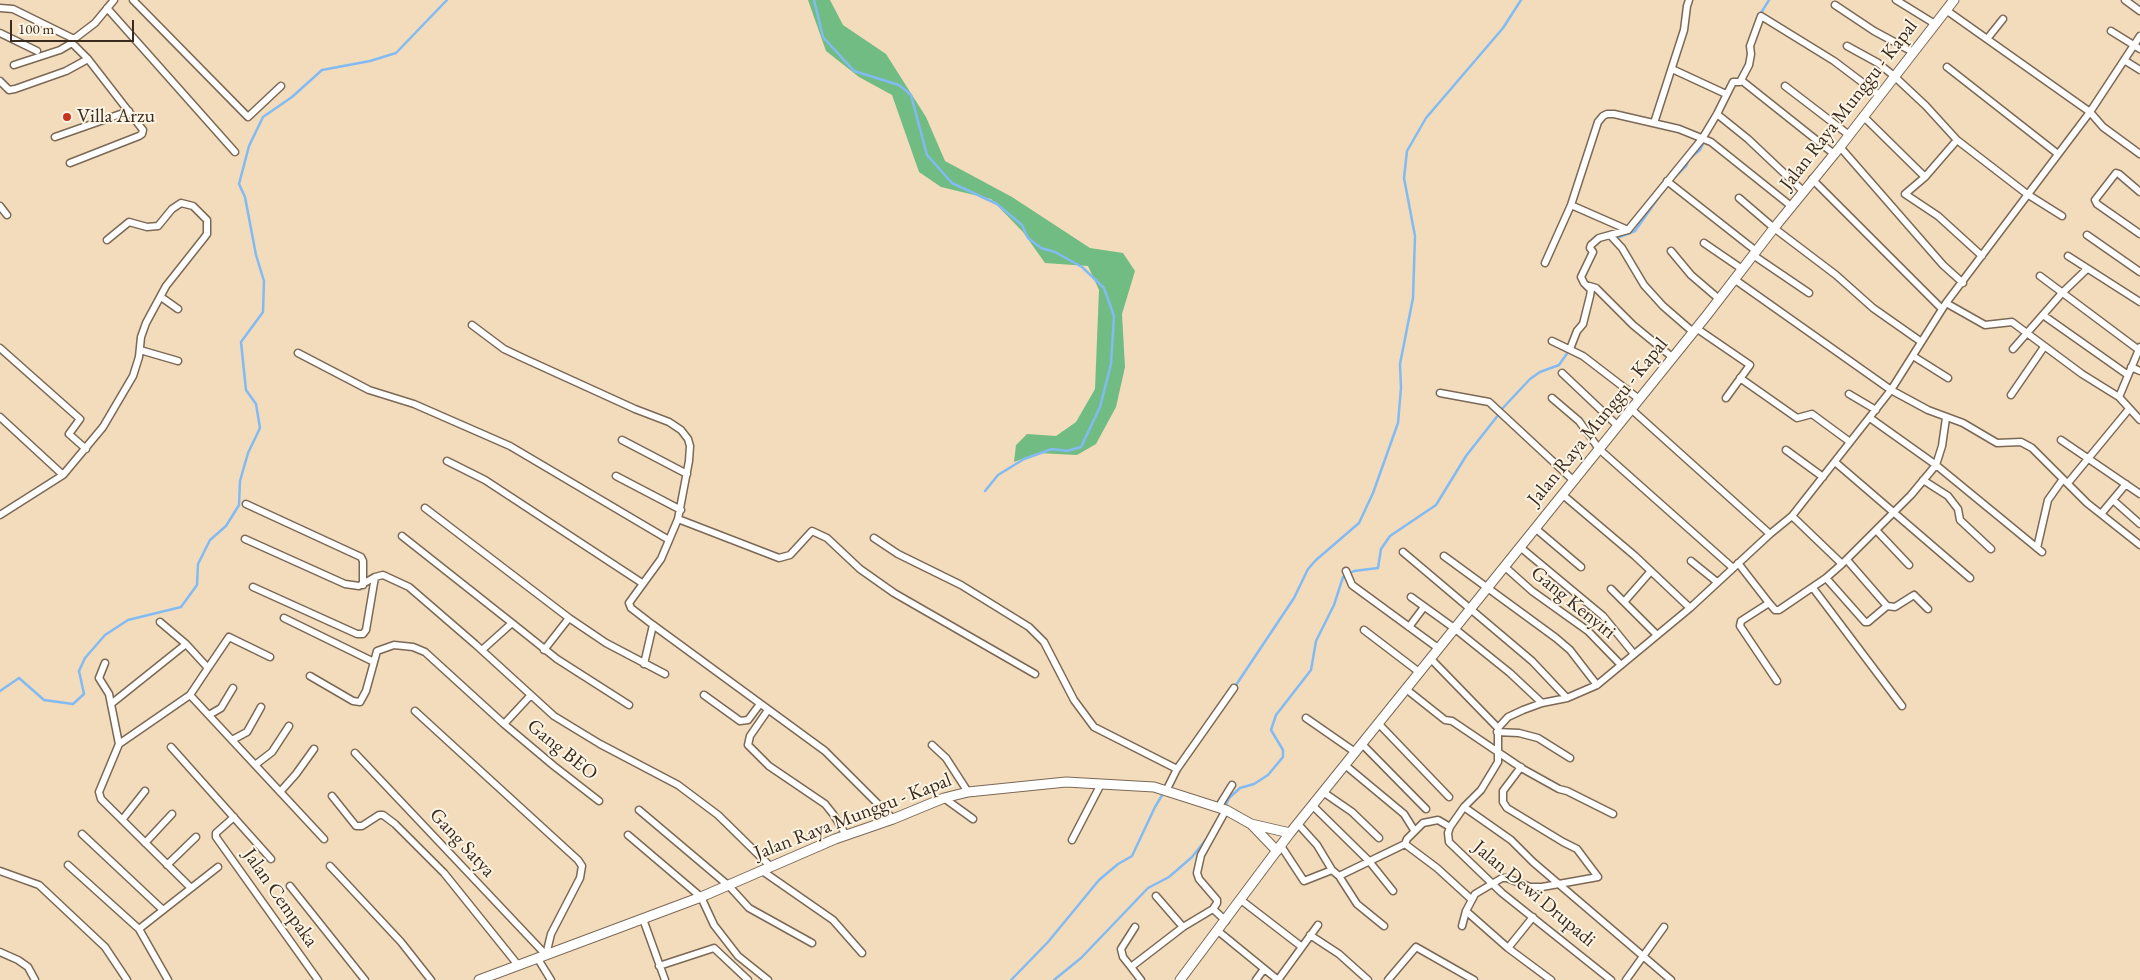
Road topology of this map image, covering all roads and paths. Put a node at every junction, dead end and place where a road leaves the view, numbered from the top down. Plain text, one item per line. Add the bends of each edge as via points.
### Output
1 (114, 0) edge
2 (133, 0) edge
3 (1689, 0) edge
4 (1896, 0) edge
5 (2125, 0) edge
6 (1950, 3) edge
7 (1835, 5) dead end
8 (0, 8) edge
9 (107, 8) junction
10 (2140, 11) edge
11 (2003, 19) dead end
12 (1935, 24) junction
13 (2111, 31) dead end
14 (0, 33) edge
15 (2140, 36) edge
16 (1987, 40) junction
17 (73, 41) junction
18 (1847, 46) dead end
19 (2137, 48) edge
20 (37, 51) dead end
21 (1913, 52) junction
22 (88, 59) junction
23 (2124, 60) junction
24 (14, 65) dead end
25 (1947, 67) dead end
26 (1672, 69) junction
27 (2140, 70) edge
28 (1894, 76) junction
29 (1741, 80) junction
30 (0, 81) edge
31 (281, 86) dead end
32 (1785, 86) dead end
33 (1726, 94) junction
34 (1879, 95) junction
35 (129, 111) junction
36 (2090, 112) junction
37 (1717, 114) junction
38 (1863, 116) junction
39 (1654, 123) junction
40 (1849, 135) junction
41 (55, 137) dead end
42 (1702, 139) junction
43 (1956, 140) junction
44 (1837, 150) junction
45 (235, 152) dead end
46 (2058, 154) junction
47 (2140, 154) edge
48 (70, 163) dead end
49 (1926, 177) junction
50 (1812, 179) junction
51 (1667, 181) junction
52 (1803, 190) junction
53 (2140, 192) edge
54 (2027, 194) junction
55 (1740, 198) dead end
56 (1572, 205) junction
57 (0, 206) edge
58 (1791, 206) junction
59 (7, 215) dead end
60 (2062, 216) dead end
61 (1774, 228) junction
62 (1628, 230) junction
63 (2140, 234) edge
64 (1610, 235) junction
65 (2087, 235) dead end
66 (106, 240) dead end
67 (1704, 243) dead end
68 (1671, 251) dead end
69 (1755, 253) junction
70 (1982, 256) junction
71 (2068, 256) dead end
72 (1545, 263) dead end
73 (1742, 269) junction
74 (2087, 269) junction
75 (2140, 272) edge
76 (2040, 276) dead end
77 (1734, 279) junction
78 (1963, 283) junction
79 (1589, 286) junction
80 (1809, 293) dead end
81 (2062, 293) junction
82 (161, 297) junction
83 (1719, 299) junction
84 (2140, 302) edge
85 (1944, 306) junction
86 (178, 309) dead end
87 (2043, 315) junction
88 (472, 324) dead end
89 (1695, 330) junction
90 (2025, 333) junction
91 (1552, 341) dead end
92 (1920, 341) junction
93 (2044, 347) junction
94 (0, 348) edge
95 (1570, 349) junction
96 (2013, 349) dead end
97 (2139, 349) edge
98 (140, 350) junction
99 (298, 353) dead end
100 (1913, 356) junction
101 (1672, 357) junction
102 (178, 361) dead end
103 (2131, 367) junction
104 (2140, 371) edge
105 (1562, 373) dead end
106 (2128, 375) junction
107 (1740, 378) junction
108 (1948, 378) dead end
109 (1891, 390) junction
110 (1440, 393) dead end
111 (1849, 394) dead end
112 (2011, 395) dead end
113 (2119, 397) junction
114 (1552, 398) dead end
115 (1726, 398) dead end
116 (1639, 399) junction
117 (1631, 409) junction
118 (2129, 409) junction
119 (1876, 410) junction
120 (0, 417) edge
121 (1870, 418) junction
122 (1946, 418) junction
123 (2140, 420) edge
124 (1618, 426) junction
125 (622, 440) dead end
126 (2060, 440) dead end
127 (1850, 442) junction
128 (86, 449) junction
129 (1600, 449) junction
130 (1786, 450) dead end
131 (2089, 459) junction
132 (446, 461) dead end
133 (1834, 462) junction
134 (1936, 465) junction
135 (687, 474) junction
136 (63, 475) junction
137 (616, 476) dead end
138 (1823, 477) junction
139 (1923, 480) junction
140 (1574, 481) junction
141 (2066, 481) junction
142 (2126, 484) junction
143 (2140, 494) edge
144 (1562, 495) junction
145 (2113, 500) junction
146 (246, 504) dead end
147 (426, 508) dead end
148 (681, 510) junction
149 (1894, 512) junction
150 (2102, 514) junction
151 (0, 515) edge
152 (1792, 516) junction
153 (678, 519) junction
154 (2140, 524) edge
155 (1535, 528) junction
156 (1876, 530) junction
157 (1770, 534) junction
158 (402, 536) dead end
159 (874, 538) dead end
160 (245, 539) dead end
161 (669, 540) junction
162 (2140, 545) edge
163 (1520, 547) junction
164 (1991, 549) dead end
165 (1403, 552) dead end
166 (1444, 556) dead end
167 (1691, 561) dead end
168 (1845, 562) junction
169 (1909, 565) dead end
170 (1504, 566) junction
171 (1736, 566) junction
172 (1581, 567) dead end
173 (1346, 571) dead end
174 (1651, 571) junction
175 (375, 577) junction
176 (1826, 578) junction
177 (1970, 578) dead end
178 (1717, 582) junction
179 (642, 583) junction
180 (363, 585) junction
181 (1488, 586) junction
182 (253, 587) dead end
183 (1813, 588) junction
184 (1611, 589) dead end
185 (1411, 597) dead end
186 (1624, 602) junction
187 (1769, 602) junction
188 (1887, 606) junction
189 (1424, 607) junction
190 (1470, 608) junction
191 (1690, 608) junction
192 (1928, 609) dead end
193 (284, 618) dead end
194 (569, 618) junction
195 (160, 622) dead end
196 (512, 623) junction
197 (653, 625) junction
198 (1410, 627) junction
199 (1454, 628) junction
200 (1364, 630) dead end
201 (1657, 634) junction
202 (186, 644) junction
203 (1438, 648) junction
204 (482, 650) junction
205 (544, 650) junction
206 (1634, 654) junction
207 (270, 657) dead end
208 (1430, 658) junction
209 (374, 662) junction
210 (106, 663) dead end
211 (644, 664) junction
212 (1621, 665) junction
213 (208, 668) junction
214 (1419, 672) junction
215 (664, 674) dead end
216 (1035, 674) dead end
217 (310, 676) dead end
218 (1777, 681) dead end
219 (1597, 684) junction
220 (233, 688) dead end
221 (1234, 688) dead end
222 (1406, 689) junction
223 (190, 694) junction
224 (704, 695) dead end
225 (530, 696) junction
226 (1567, 698) junction
227 (1542, 703) junction
228 (111, 704) junction
229 (760, 704) junction
230 (629, 705) dead end
231 (1902, 706) dead end
232 (262, 707) dead end
233 (768, 710) junction
234 (415, 711) dead end
235 (209, 715) junction
236 (1306, 718) dead end
237 (504, 724) junction
238 (1378, 724) junction
239 (289, 726) dead end
240 (1498, 730) junction
241 (232, 740) junction
242 (119, 744) junction
243 (1362, 744) junction
244 (932, 745) dead end
245 (171, 747) dead end
246 (314, 749) dead end
247 (1497, 751) junction
248 (1355, 752) junction
249 (355, 753) dead end
250 (1570, 758) dead end
251 (255, 765) junction
252 (1345, 765) junction
253 (1521, 767) junction
254 (1177, 769) junction
255 (1101, 784) junction
256 (1232, 785) dead end
257 (1166, 789) junction
258 (146, 791) dead end
259 (280, 792) junction
260 (968, 792) junction
261 (1323, 792) junction
262 (332, 796) dead end
263 (1448, 797) dead end
264 (944, 798) junction
265 (599, 801) dead end
266 (1313, 806) junction
267 (1464, 807) junction
268 (1222, 808) junction
269 (1426, 809) dead end
270 (639, 810) dead end
271 (172, 814) dead end
272 (1613, 814) dead end
273 (234, 817) junction
274 (893, 819) junction
275 (973, 819) dead end
276 (122, 820) junction
277 (1251, 824) junction
278 (1298, 824) junction
279 (1413, 828) junction
280 (1450, 828) junction
281 (1290, 833) junction
282 (82, 834) dead end
283 (628, 835) dead end
284 (846, 835) junction
285 (196, 837) dead end
286 (1379, 838) dead end
287 (324, 840) dead end
288 (1072, 840) dead end
289 (145, 843) junction
290 (1405, 844) junction
291 (1279, 848) junction
292 (271, 859) dead end
293 (1369, 861) junction
294 (68, 865) dead end
295 (167, 865) junction
296 (330, 866) dead end
297 (218, 867) dead end
298 (771, 867) junction
299 (761, 870) junction
300 (0, 871) edge
301 (1335, 873) junction
302 (1492, 884) junction
303 (1559, 885) junction
304 (290, 886) dead end
305 (728, 886) junction
306 (191, 888) junction
307 (1393, 890) dead end
308 (1156, 896) dead end
309 (701, 897) junction
310 (1471, 899) junction
311 (1241, 900) junction
312 (1213, 909) junction
313 (163, 910) junction
314 (1466, 911) junction
315 (1533, 917) junction
316 (643, 919) junction
317 (1226, 921) junction
318 (1318, 925) dead end
319 (1384, 926) dead end
320 (1462, 926) dead end
321 (1135, 927) dead end
322 (1183, 927) junction
323 (1664, 928) dead end
324 (139, 929) junction
325 (1218, 931) junction
326 (1310, 935) junction
327 (812, 943) dead end
328 (1302, 947) junction
329 (1508, 948) junction
330 (0, 952) edge
331 (862, 953) dead end
332 (542, 957) junction
333 (1642, 957) junction
334 (518, 965) junction
335 (659, 966) junction
336 (1131, 966) junction
337 (1264, 969) junction
338 (35, 980) edge
339 (127, 980) edge
340 (168, 980) edge
341 (318, 980) edge
342 (365, 980) edge
343 (431, 980) edge
344 (479, 980) edge
345 (551, 980) edge
346 (665, 980) edge
347 (748, 980) edge
348 (768, 980) edge
349 (1141, 980) edge
350 (1180, 980) edge
351 (1256, 980) edge
352 (1278, 980) edge
353 (1368, 980) edge
354 (1388, 980) edge
355 (1474, 980) edge
356 (1551, 980) edge
357 (1611, 980) edge
358 (1626, 980) edge
359 (1671, 980) edge

1 - 9 street
2 - 31 street via 248,117
3 - 26 street
4 - 12 street
5 - 10 street
6 - 12 street, Jalan Raya Munggu - Kapal
6 - 16 street
7 - 21 street
8 - 17 street via 13,9
9 - 17 street
9 - 45 street
11 - 16 street
12 - 21 street, Jalan Raya Munggu - Kapal
13 - 19 street
14 - 20 street
15 - 19 street
16 - 36 street
17 - 22 street
17 - 24 street via 60,50
18 - 28 street
19 - 23 street
21 - 28 street, Jalan Raya Munggu - Kapal
22 - 30 street via 66,71 15,89 9,90
22 - 35 street
23 - 27 street
23 - 36 street
25 - 46 street
26 - 33 street
26 - 39 street
28 - 34 street, Jalan Raya Munggu - Kapal
28 - 43 street
29 - 33 street via 1733,82
29 - 34 street via 1749,65 1750,46 1761,16 1834,61
29 - 44 street
32 - 40 street
33 - 37 street
34 - 38 street, Jalan Raya Munggu - Kapal
35 - 41 street
35 - 48 street via 143,130 142,134
36 - 46 street
36 - 47 street via 2103,127
37 - 42 street
37 - 52 street via 1748,138
38 - 40 street, Jalan Raya Munggu - Kapal
38 - 49 street
39 - 42 street
39 - 56 street via 1614,114 1603,116 1598,122
40 - 44 street, Jalan Raya Munggu - Kapal
42 - 51 street
42 - 58 street
43 - 49 street
43 - 54 street
44 - 50 street, Jalan Raya Munggu - Kapal
44 - 78 street
46 - 54 street
49 - 70 street via 1906,194 1938,216
50 - 52 street, Jalan Raya Munggu - Kapal
50 - 85 street
51 - 62 street
51 - 69 street
52 - 58 street, Jalan Raya Munggu - Kapal
53 - 63 street via 2116,173 2095,200
54 - 60 street
54 - 70 street
55 - 61 street
56 - 62 street
56 - 72 street
57 - 59 street
58 - 61 street, Jalan Raya Munggu - Kapal
61 - 69 street, Jalan Raya Munggu - Kapal
61 - 92 street
62 - 64 street
64 - 79 street via 1591,245 1593,252 1581,277
64 - 89 street via 1644,284 1664,306
65 - 75 street
66 - 82 street via 129,222 158,226 181,203 193,206 202,214 207,220 207,234
67 - 73 street
68 - 83 street via 1691,275
69 - 73 street, Jalan Raya Munggu - Kapal
69 - 80 street
70 - 78 street
71 - 74 street
73 - 77 street, Jalan Raya Munggu - Kapal
74 - 81 street
74 - 84 street
76 - 81 street
77 - 83 street, Jalan Raya Munggu - Kapal
77 - 109 street
78 - 85 street
79 - 95 street via 1591,292 1586,316
79 - 101 street via 1596,288 1633,325
81 - 87 street
81 - 97 street
82 - 86 street
82 - 98 street via 146,323
83 - 89 street, Jalan Raya Munggu - Kapal
85 - 90 street via 1985,325 2009,322
85 - 92 street
87 - 90 street
87 - 106 street
88 - 135 street via 504,349 681,430 690,446
89 - 101 street, Jalan Raya Munggu - Kapal
89 - 107 street via 1750,365
90 - 93 street
90 - 96 street
91 - 95 street
92 - 100 street
93 - 112 street
93 - 113 street
94 - 128 street via 80,419 69,434
95 - 116 street
97 - 103 street
98 - 102 street
98 - 128 street via 134,376
99 - 161 street via 369,390 414,404 510,446
100 - 108 street
100 - 109 street
101 - 116 street, Jalan Raya Munggu - Kapal
103 - 104 street
103 - 106 street
105 - 124 street
106 - 113 street
107 - 115 street
107 - 127 street via 1797,418 1812,414
109 - 119 street
109 - 122 street
110 - 140 street via 1489,402
111 - 119 street
113 - 118 street
114 - 129 street via 1579,420
116 - 117 street, Jalan Raya Munggu - Kapal
117 - 124 street, Jalan Raya Munggu - Kapal
117 - 157 street
118 - 123 street
118 - 131 street
119 - 121 street
120 - 136 street
121 - 127 street
121 - 134 street
122 - 134 street
122 - 141 street via 1963,423 1997,443 2021,442 2032,448
124 - 129 street, Jalan Raya Munggu - Kapal
125 - 135 street
126 - 131 street
127 - 133 street
128 - 136 street
129 - 140 street, Jalan Raya Munggu - Kapal
129 - 171 street
130 - 138 street
131 - 141 street
131 - 142 street
132 - 179 street via 485,480
133 - 138 street
133 - 149 street
134 - 139 street
134 - 141 street via 2039,550 2048,500
135 - 148 street
136 - 151 street
137 - 148 street
138 - 152 street
139 - 149 street
139 - 164 street via 1948,496 1958,509 1960,520
140 - 144 street, Jalan Raya Munggu - Kapal
141 - 150 street
142 - 143 street
142 - 145 street
144 - 155 street, Jalan Raya Munggu - Kapal
144 - 174 street
145 - 150 street
145 - 154 street
146 - 180 street via 361,558
147 - 194 street
148 - 153 street
149 - 156 street
149 - 177 street
150 - 162 street
152 - 157 street
152 - 168 street
153 - 161 street
153 - 216 street via 779,558 790,555 812,530 827,538 860,569 894,593
155 - 163 street, Jalan Raya Munggu - Kapal
155 - 172 street
156 - 168 street
156 - 169 street
157 - 171 street
158 - 196 street
159 - 254 street via 898,554 961,585 1029,627 1044,642 1074,700 1094,728
160 - 180 street via 346,584
161 - 179 street
163 - 170 street, Jalan Raya Munggu - Kapal
163 - 206 street via 1603,616
165 - 190 street
166 - 181 street
167 - 178 street
168 - 176 street
168 - 188 street
170 - 181 street, Jalan Raya Munggu - Kapal
170 - 212 street, Gang Kenyiri via 1532,591 1588,631
171 - 178 street
171 - 187 street
173 - 198 street via 1352,585
174 - 186 street
174 - 191 street
175 - 180 street
175 - 182 street via 363,634
175 - 204 street via 388,576 409,587
176 - 183 street
176 - 188 street via 1864,621 1868,622
178 - 191 street
179 - 197 street via 630,606
181 - 190 street, Jalan Raya Munggu - Kapal
181 - 219 street via 1564,645
183 - 187 street via 1779,610 1774,610
183 - 231 street
184 - 186 street
185 - 189 street
186 - 201 street
187 - 218 street via 1741,621 1740,625
188 - 192 street via 1895,608 1913,595
189 - 198 street
189 - 199 street
190 - 199 street, Jalan Raya Munggu - Kapal
190 - 226 street via 1532,661
191 - 201 street
193 - 209 street
194 - 205 street
194 - 211 street
195 - 202 street
196 - 204 street
196 - 205 street
197 - 211 street
197 - 229 street
198 - 203 street
199 - 203 street, Jalan Raya Munggu - Kapal
199 - 227 street
200 - 214 street
201 - 206 street
202 - 213 street
202 - 228 street
203 - 208 street, Jalan Raya Munggu - Kapal
204 - 225 street
205 - 230 street
206 - 212 street
207 - 213 street via 229,637
208 - 214 street, Jalan Raya Munggu - Kapal
208 - 240 street
209 - 217 street via 360,702
209 - 237 street, Gang BEO via 377,651 394,645 425,652
210 - 228 street via 100,678
211 - 215 street
212 - 219 street
213 - 223 street
214 - 222 street, Jalan Raya Munggu - Kapal
219 - 226 street
220 - 235 street via 221,708
221 - 254 street
222 - 238 street, Jalan Raya Munggu - Kapal
222 - 247 street via 1445,720 1452,721
223 - 235 street
223 - 242 street
224 - 229 street via 740,721 748,720
225 - 237 street
225 - 298 street via 554,716 600,744 678,785 718,815
226 - 227 street
227 - 240 street via 1508,717
228 - 242 street
229 - 233 street
232 - 241 street via 247,732
233 - 274 street via 825,751
233 - 284 street via 750,736 748,745 769,766 825,804
234 - 332 street via 582,866 580,878
235 - 241 street
236 - 248 street
237 - 265 street, Gang BEO
238 - 243 street, Jalan Raya Munggu - Kapal
238 - 263 street
239 - 251 street via 272,752
240 - 247 street
240 - 250 street via 1538,738
241 - 251 street
242 - 276 street via 99,792 101,799
243 - 248 street, Jalan Raya Munggu - Kapal
243 - 269 street
244 - 260 street via 946,758
245 - 273 street
246 - 259 street
247 - 253 street
247 - 267 street via 1498,762 1481,790
248 - 252 street, Jalan Raya Munggu - Kapal
249 - 332 street, Gang Satya
251 - 259 street
252 - 261 street, Jalan Raya Munggu - Kapal
252 - 279 street via 1404,814
253 - 272 street
253 - 303 street via 1503,791 1503,802 1507,808 1578,848 1598,877
254 - 257 street
255 - 257 street, Jalan Raya Munggu - Kapal
255 - 260 street, Jalan Raya Munggu - Kapal via 1066,782
255 - 288 street
256 - 268 street
257 - 268 street, Jalan Raya Munggu - Kapal
258 - 276 street
259 - 287 street
260 - 264 street, Jalan Raya Munggu - Kapal
261 - 266 street, Jalan Raya Munggu - Kapal
261 - 286 street via 1352,812
262 - 334 street via 356,826 362,826 379,815 395,824 444,873
264 - 274 street, Jalan Raya Munggu - Kapal
264 - 275 street
266 - 278 street, Jalan Raya Munggu - Kapal
266 - 293 street
267 - 280 street
267 - 303 street via 1511,840
268 - 277 street, Jalan Raya Munggu - Kapal
268 - 312 street via 1198,864 1198,879 1217,900
270 - 305 street
271 - 289 street
273 - 292 street
273 - 341 street, Jalan Cempaka via 216,834
274 - 284 street, Jalan Raya Munggu - Kapal
276 - 289 street
277 - 281 street, Jalan Raya Munggu - Kapal
277 - 291 street, Jalan Raya Munggu - Kapal
278 - 281 street, Jalan Raya Munggu - Kapal
278 - 301 street via 1317,845
279 - 280 street via 1438,820
279 - 290 street
280 - 302 street, Jalan Dewi Drupadi via 1450,842
281 - 291 street
282 - 313 street
283 - 309 street
284 - 298 street, Jalan Raya Munggu - Kapal
285 - 295 street
289 - 295 street
290 - 293 street
290 - 310 street
291 - 301 street via 1304,881
291 - 311 street
293 - 301 street
293 - 307 street
294 - 324 street
295 - 306 street
296 - 343 street via 401,942
297 - 306 street
298 - 299 street, Jalan Raya Munggu - Kapal
299 - 305 street, Jalan Raya Munggu - Kapal
299 - 331 street via 833,920
300 - 339 street via 39,885 105,946
301 - 319 street via 1357,904
302 - 303 street via 1507,878 1530,887
302 - 310 street
302 - 315 street, Jalan Dewi Drupadi
303 - 333 street
304 - 342 street
305 - 309 street, Jalan Raya Munggu - Kapal
305 - 327 street via 749,908
306 - 313 street
308 - 322 street
309 - 316 street, Jalan Raya Munggu - Kapal
309 - 348 street via 714,925 738,956
310 - 314 street
311 - 317 street
311 - 328 street
312 - 317 street
312 - 322 street
313 - 324 street
314 - 320 street
314 - 329 street
315 - 329 street
315 - 357 street, Jalan Dewi Drupadi
316 - 332 street, Jalan Raya Munggu - Kapal
316 - 335 street
317 - 325 street
318 - 326 street
321 - 336 street via 1121,949
322 - 336 street
323 - 333 street
324 - 340 street
325 - 337 street
325 - 350 street
326 - 328 street
326 - 353 street via 1339,954
328 - 352 street
329 - 356 street
330 - 338 street via 28,967
332 - 334 street, Jalan Raya Munggu - Kapal
332 - 345 street, Gang Satya
333 - 358 street
333 - 359 street
334 - 344 street, Jalan Raya Munggu - Kapal
335 - 346 street
335 - 347 street via 714,948
336 - 349 street
337 - 351 street
337 - 352 street
354 - 355 street via 1416,947

